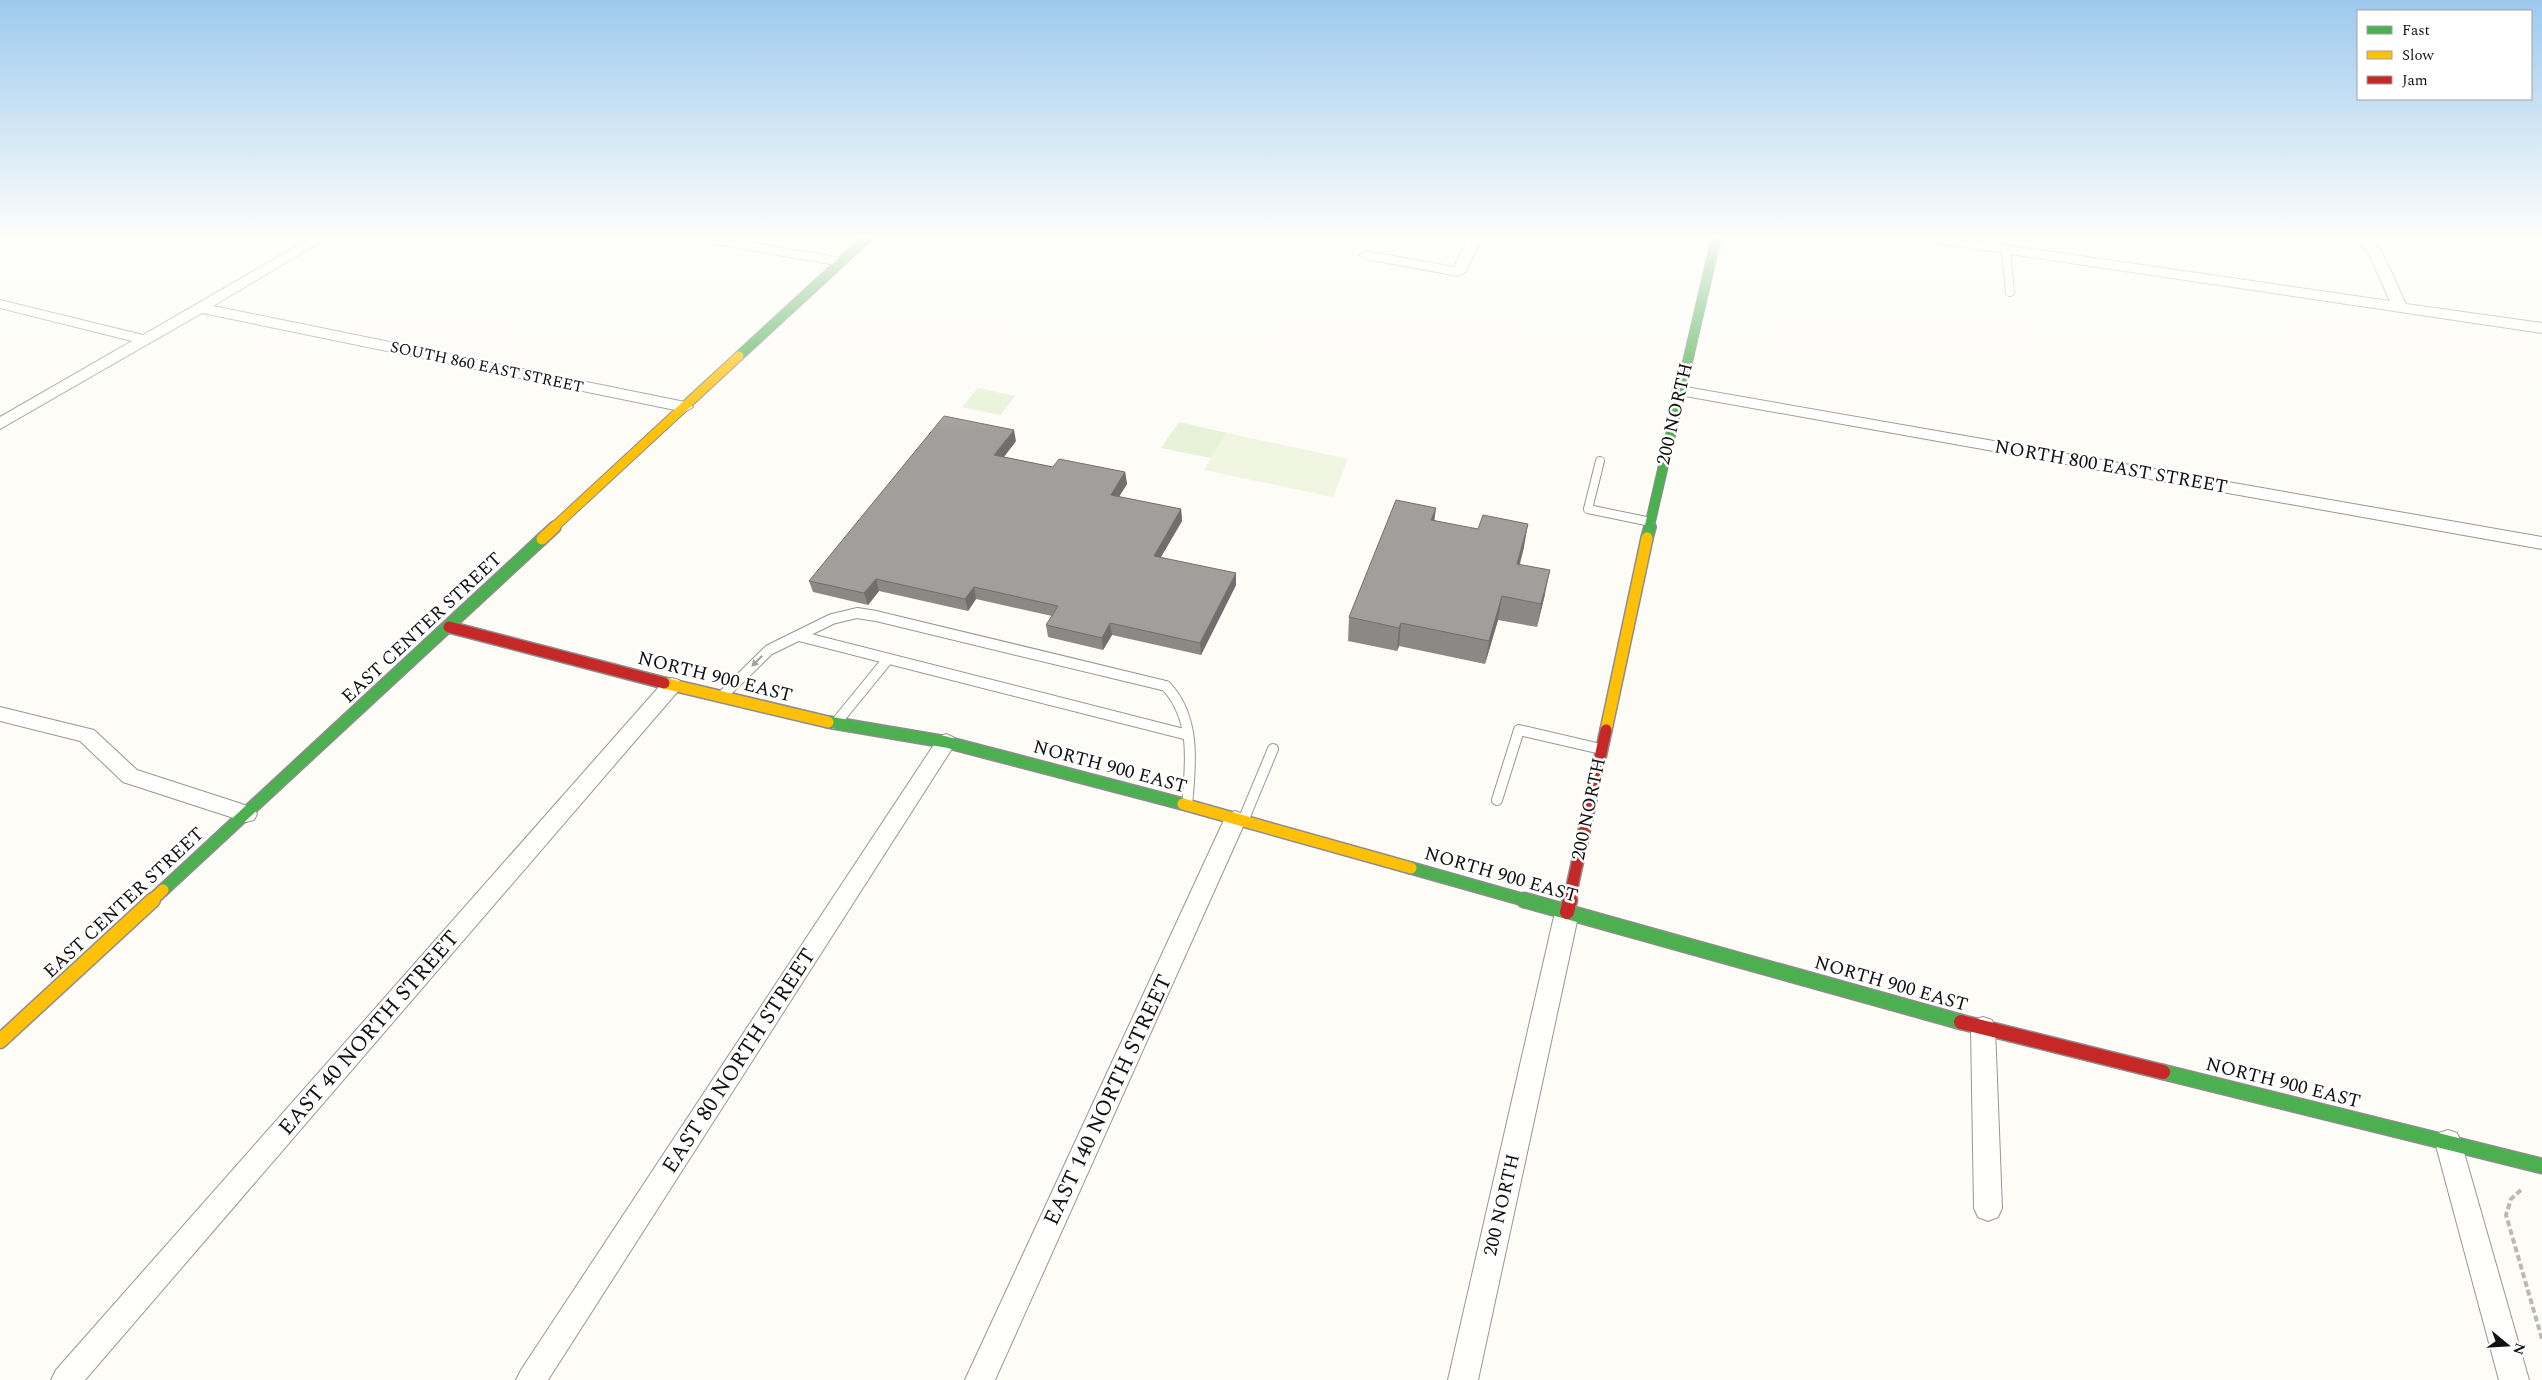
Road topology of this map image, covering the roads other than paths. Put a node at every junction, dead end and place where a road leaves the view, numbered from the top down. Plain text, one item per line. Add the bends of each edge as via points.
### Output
1 (209, 303) edge
2 (796, 303) edge
3 (1701, 303) edge
4 (2369, 303) edge
5 (2398, 303) edge
6 (0, 304) edge
7 (201, 308) junction
8 (2400, 308) junction
9 (2542, 328) edge
10 (146, 340) junction
11 (1680, 391) junction
12 (685, 407) junction
13 (0, 424) edge
14 (1600, 461) dead end
15 (1651, 522) junction
16 (2542, 543) edge
17 (448, 626) junction
18 (799, 636) junction
19 (888, 659) junction
20 (672, 685) junction
21 (721, 697) junction
22 (0, 714) edge
23 (836, 724) junction
24 (1188, 736) junction
25 (946, 742) junction
26 (1274, 749) dead end
27 (1602, 749) junction
28 (1497, 800) dead end
29 (1187, 805) junction
30 (246, 814) junction
31 (1239, 820) junction
32 (1567, 912) junction
33 (1983, 1028) junction
34 (0, 1042) edge
35 (2448, 1142) junction
36 (2542, 1166) edge
37 (1988, 1208) dead end
38 (66, 1380) edge
39 (531, 1380) edge
40 (980, 1380) edge
41 (1463, 1380) edge
42 (2514, 1380) edge

1 - 7 street
2 - 12 street, EAST CENTER STREET
3 - 11 street, 200 NORTH
4 - 8 street
5 - 8 street
6 - 10 street
7 - 10 street
7 - 12 street, SOUTH 860 EAST STREET
8 - 9 street
10 - 13 street
11 - 15 street, 200 NORTH
11 - 16 street, NORTH 800 EAST STREET
12 - 17 street, EAST CENTER STREET
14 - 15 lane via 1588,510
15 - 27 street, 200 NORTH
17 - 20 street, NORTH 900 EAST
17 - 30 street, EAST CENTER STREET
18 - 19 lane
18 -> 21 lane via 769,650
18 - 24 lane via 832,619 866,614 1156,682 1175,693 1182,704
19 - 23 lane
19 - 24 lane
20 - 21 street, NORTH 900 EAST
20 - 38 street, EAST 40 NORTH STREET
21 - 23 street, NORTH 900 EAST
22 - 30 street via 87,735 130,776
23 - 25 street, NORTH 900 EAST
24 - 29 lane
25 - 29 street, NORTH 900 EAST
25 - 39 street, EAST 80 NORTH STREET
26 - 31 lane
27 - 28 lane via 1519,730
27 - 32 street, 200 NORTH
29 - 31 street, NORTH 900 EAST
30 - 34 street, EAST CENTER STREET
31 - 32 street, NORTH 900 EAST
31 - 40 street, EAST 140 NORTH STREET
32 - 33 street, NORTH 900 EAST
32 - 41 street, 200 NORTH
33 - 35 street, NORTH 900 EAST
33 - 37 street
35 - 36 street, NORTH 900 EAST
35 - 42 street

